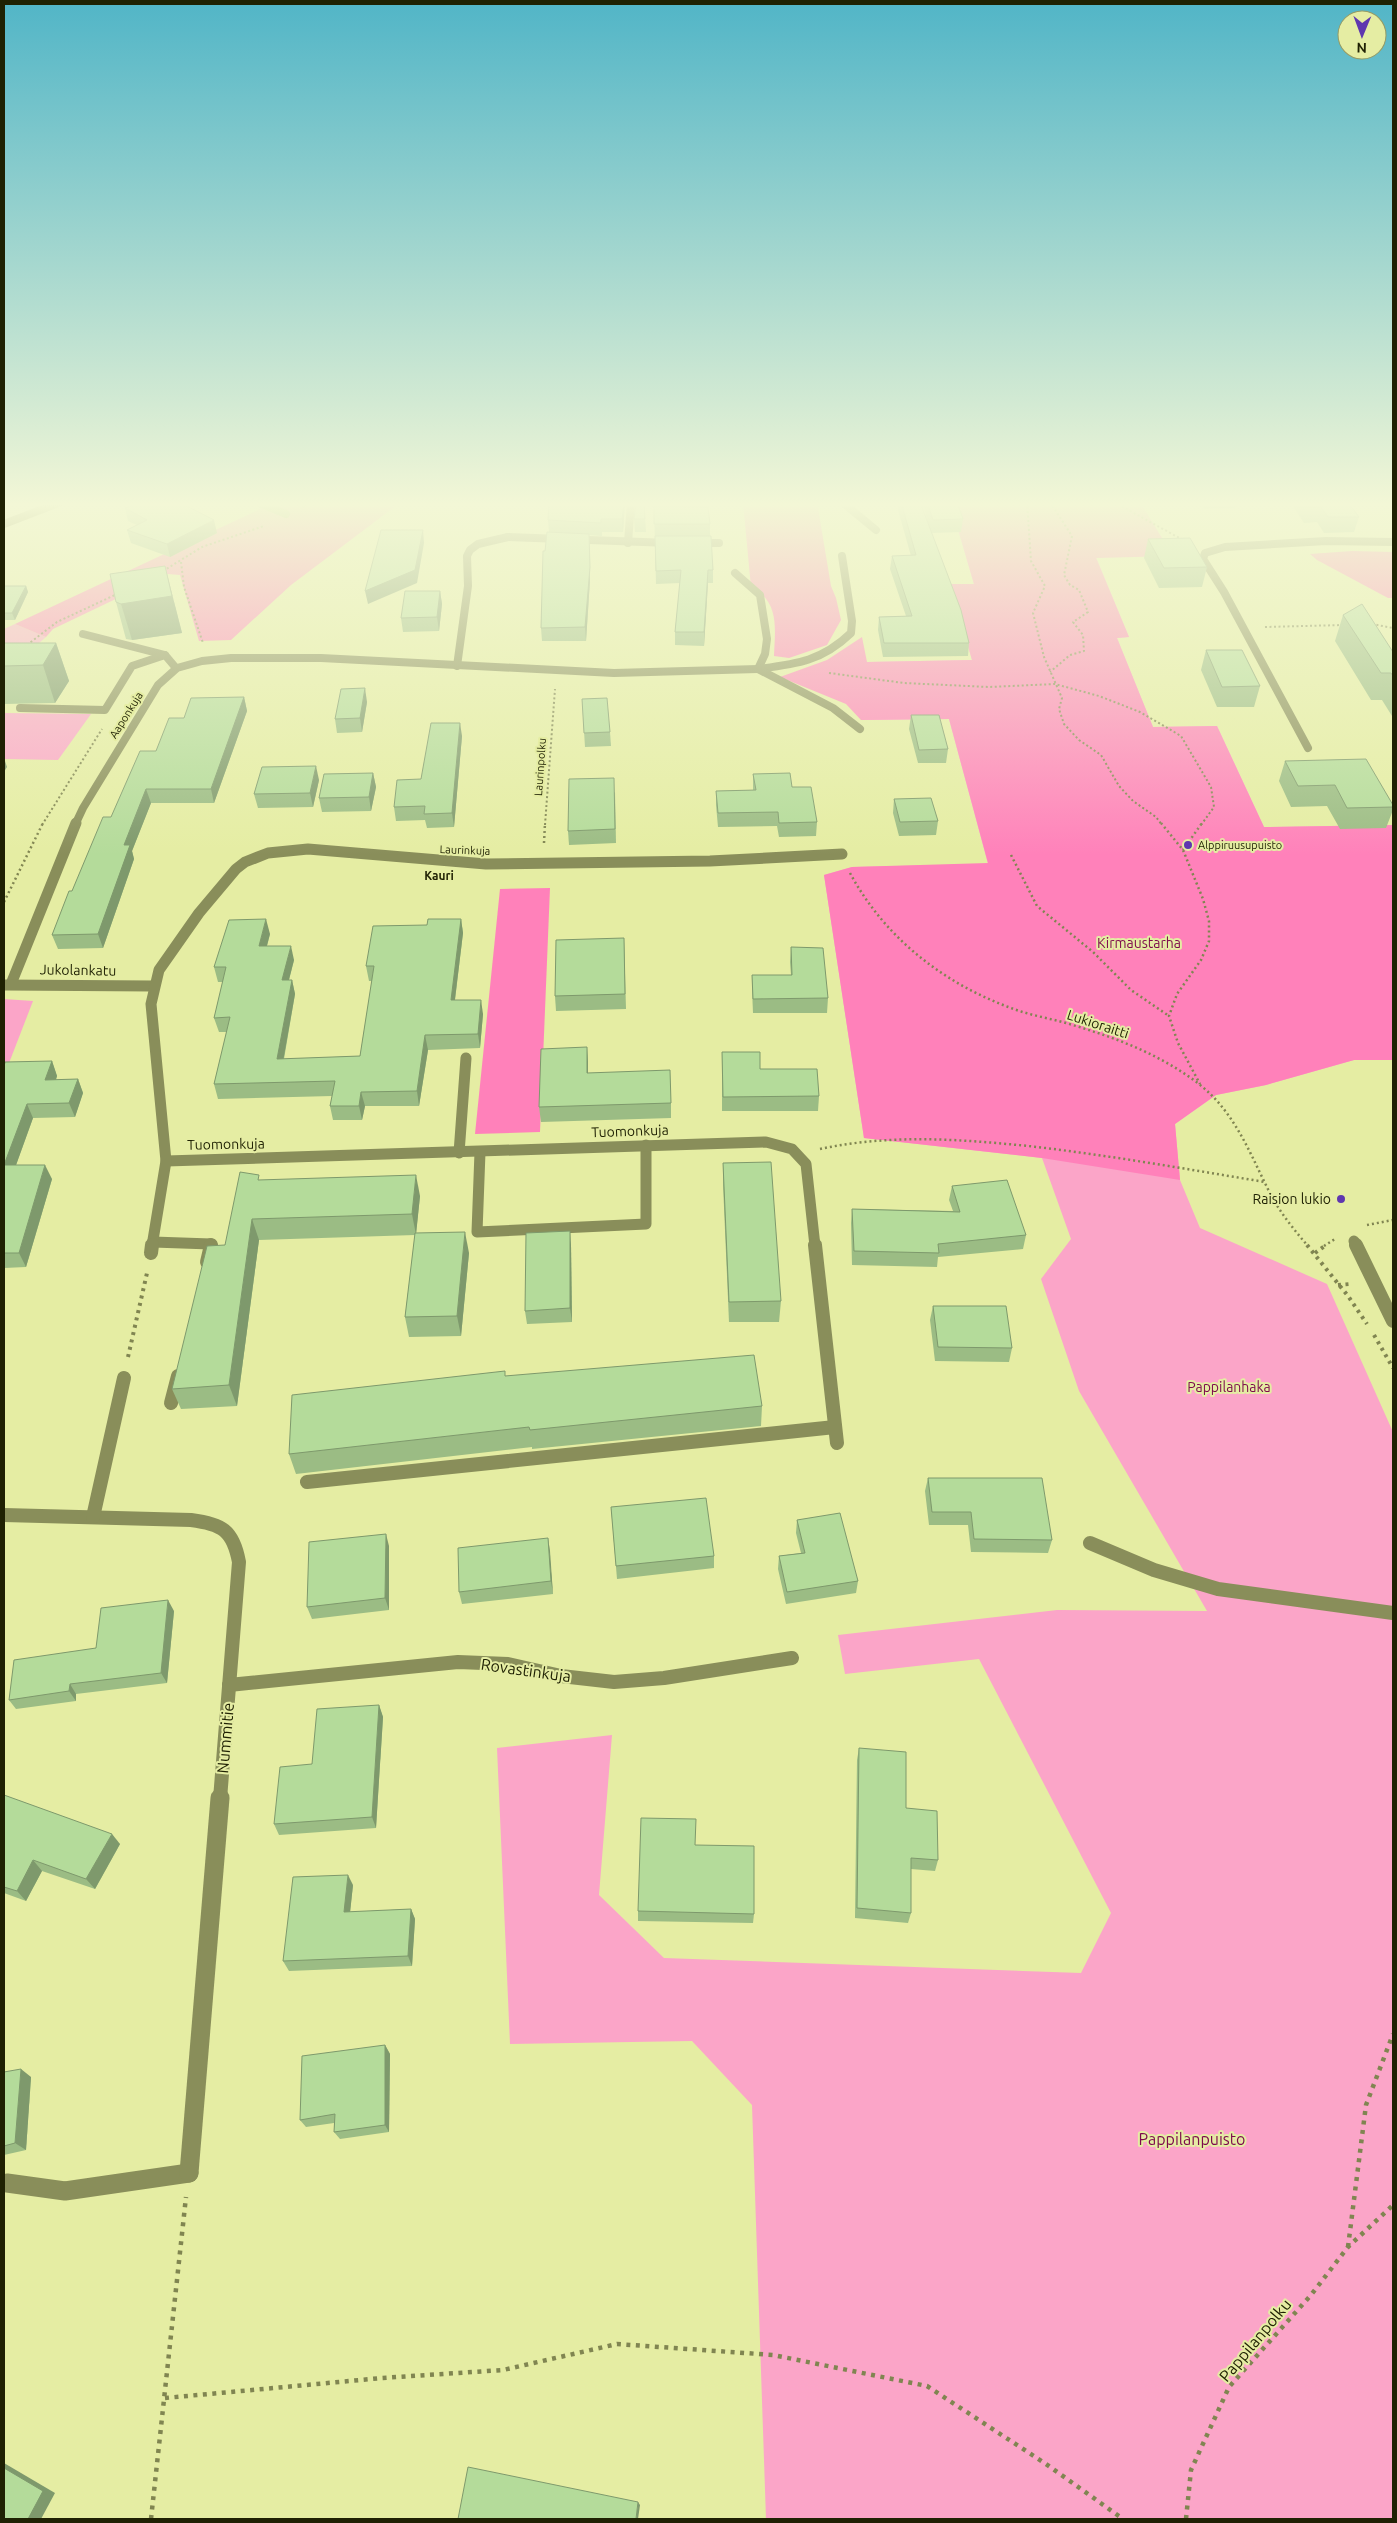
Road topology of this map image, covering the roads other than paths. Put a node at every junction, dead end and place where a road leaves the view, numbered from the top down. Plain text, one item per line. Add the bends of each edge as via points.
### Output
1 (463, 620) edge
2 (763, 620) edge
3 (852, 620) edge
4 (1239, 620) edge
5 (83, 634) dead end
6 (165, 655) junction
7 (457, 666) junction
8 (176, 668) junction
9 (758, 669) junction
10 (20, 708) dead end
11 (860, 729) dead end
12 (1308, 748) dead end
13 (842, 854) road end
14 (8, 984) edge
15 (152, 986) junction
16 (466, 1058) dead end
17 (646, 1145) junction
18 (480, 1152) junction
19 (459, 1153) junction
20 (166, 1161) junction
21 (1354, 1241) dead end
22 (204, 1272) edge
23 (1393, 1321) edge
24 (180, 1366) edge
25 (124, 1378) road end
26 (171, 1403) dead end
27 (835, 1427) junction
28 (837, 1443) dead end
29 (307, 1482) dead end
30 (4, 1515) edge
31 (93, 1517) junction
32 (1090, 1543) dead end
33 (1393, 1613) edge
34 (792, 1658) dead end
35 (229, 1685) junction
36 (7, 2183) dead end

1 - 7 street
2 - 9 street via 765,654
3 - 9 street, Aaponkuja via 851,633 822,657 805,663
4 - 12 street
5 - 6 street
6 - 8 street
6 - 10 street via 132,666 105,710
7 - 8 street, Aaponkuja via 356,658 209,660
7 - 9 street, Aaponkuja via 676,674
8 - 14 street, Aaponkuja via 158,685 83,808
9 - 11 street via 833,708
13 - 15 street, Laurinkuja via 710,861 542,863 446,862 308,849 283,850 261,855 231,874 171,951
14 - 15 street, Jukolankatu
15 - 20 street
16 - 19 street
17 - 18 street, Tuomonkuja
17 - 18 street via 646,1224 477,1232
17 - 27 street, Tuomonkuja via 758,1141 790,1146 800,1153 806,1164
18 - 19 street, Tuomonkuja
19 - 20 street, Tuomonkuja
20 - 22 street via 152,1248 211,1244
21 - 23 street
24 - 26 street
25 - 31 street
27 - 28 street
27 - 29 street
30 - 31 street, Nummitie
31 - 35 street, Nummitie via 191,1520 212,1523 227,1530 236,1543 239,1562
32 - 33 street via 1154,1570 1218,1589
34 - 35 street, Rovastinkuja via 664,1678 614,1682 561,1676 508,1664 458,1662
35 - 36 street, Nummitie via 189,2173 65,2191

